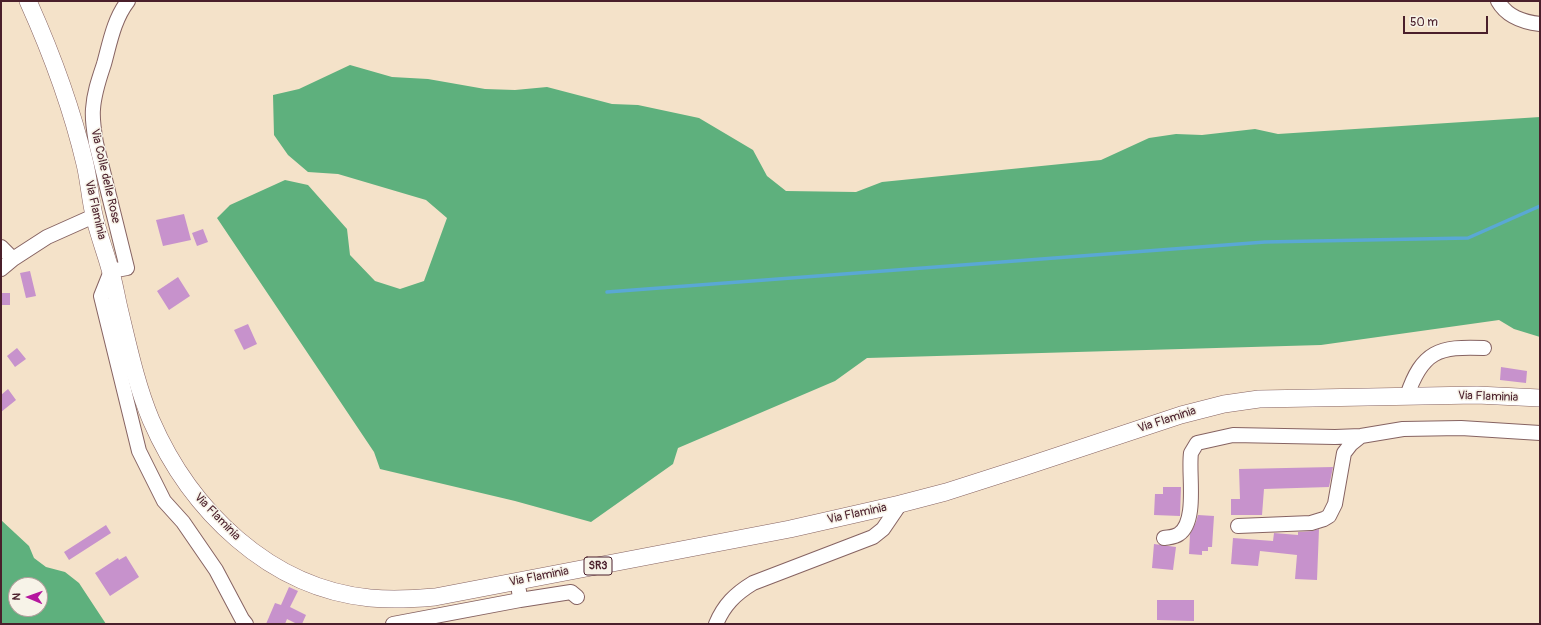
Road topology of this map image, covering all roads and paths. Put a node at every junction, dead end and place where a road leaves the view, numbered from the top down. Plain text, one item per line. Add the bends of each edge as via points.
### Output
1 (28, 1) edge
2 (128, 1) edge
3 (1498, 1) edge
4 (1540, 24) edge
5 (94, 216) junction
6 (1, 247) edge
7 (13, 258) junction
8 (1, 269) edge
9 (111, 272) junction
10 (1484, 348) dead end
11 (1407, 396) junction
12 (1540, 398) edge
13 (1540, 433) edge
14 (1361, 436) junction
15 (900, 504) junction
16 (1238, 526) dead end
17 (1164, 538) dead end
18 (518, 581) junction
19 (577, 597) dead end
20 (520, 600) junction
21 (246, 624) edge
22 (393, 624) edge
23 (716, 624) edge

1 - 5 main road, Via Flaminia / SR3 via 74,124 85,164
2 - 9 street, Via Colle delle Rose via 114,29 92,112 96,143 127,268
3 - 4 street via 1517,19
5 - 7 street via 47,236
5 - 9 main road, Via Flaminia / SR3
6 - 7 street
7 - 8 street
9 - 18 main road, Via Flaminia / SR3 via 135,373 150,419 160,440 198,500 250,549 271,564 303,580 330,590 369,598 428,597
9 - 21 street via 101,296 139,451 164,501 183,522 216,570
10 - 11 street via 1451,348 1432,356 1417,372
11 - 12 main road, Via Flaminia / SR3 via 1477,395
11 - 15 main road, Via Flaminia / SR3 via 1259,398 1221,404 970,485
13 - 14 street via 1424,428 1391,430
14 - 16 street via 1344,453 1335,504 1329,516 1311,523
14 - 17 street via 1233,435 1197,443 1190,458 1190,504 1187,524 1177,536
15 - 18 main road, Via Flaminia / SR3 via 790,529
15 - 23 street via 883,529 873,537 753,583 739,591 722,610
18 - 20 street
19 - 20 street via 571,592
20 - 22 street

